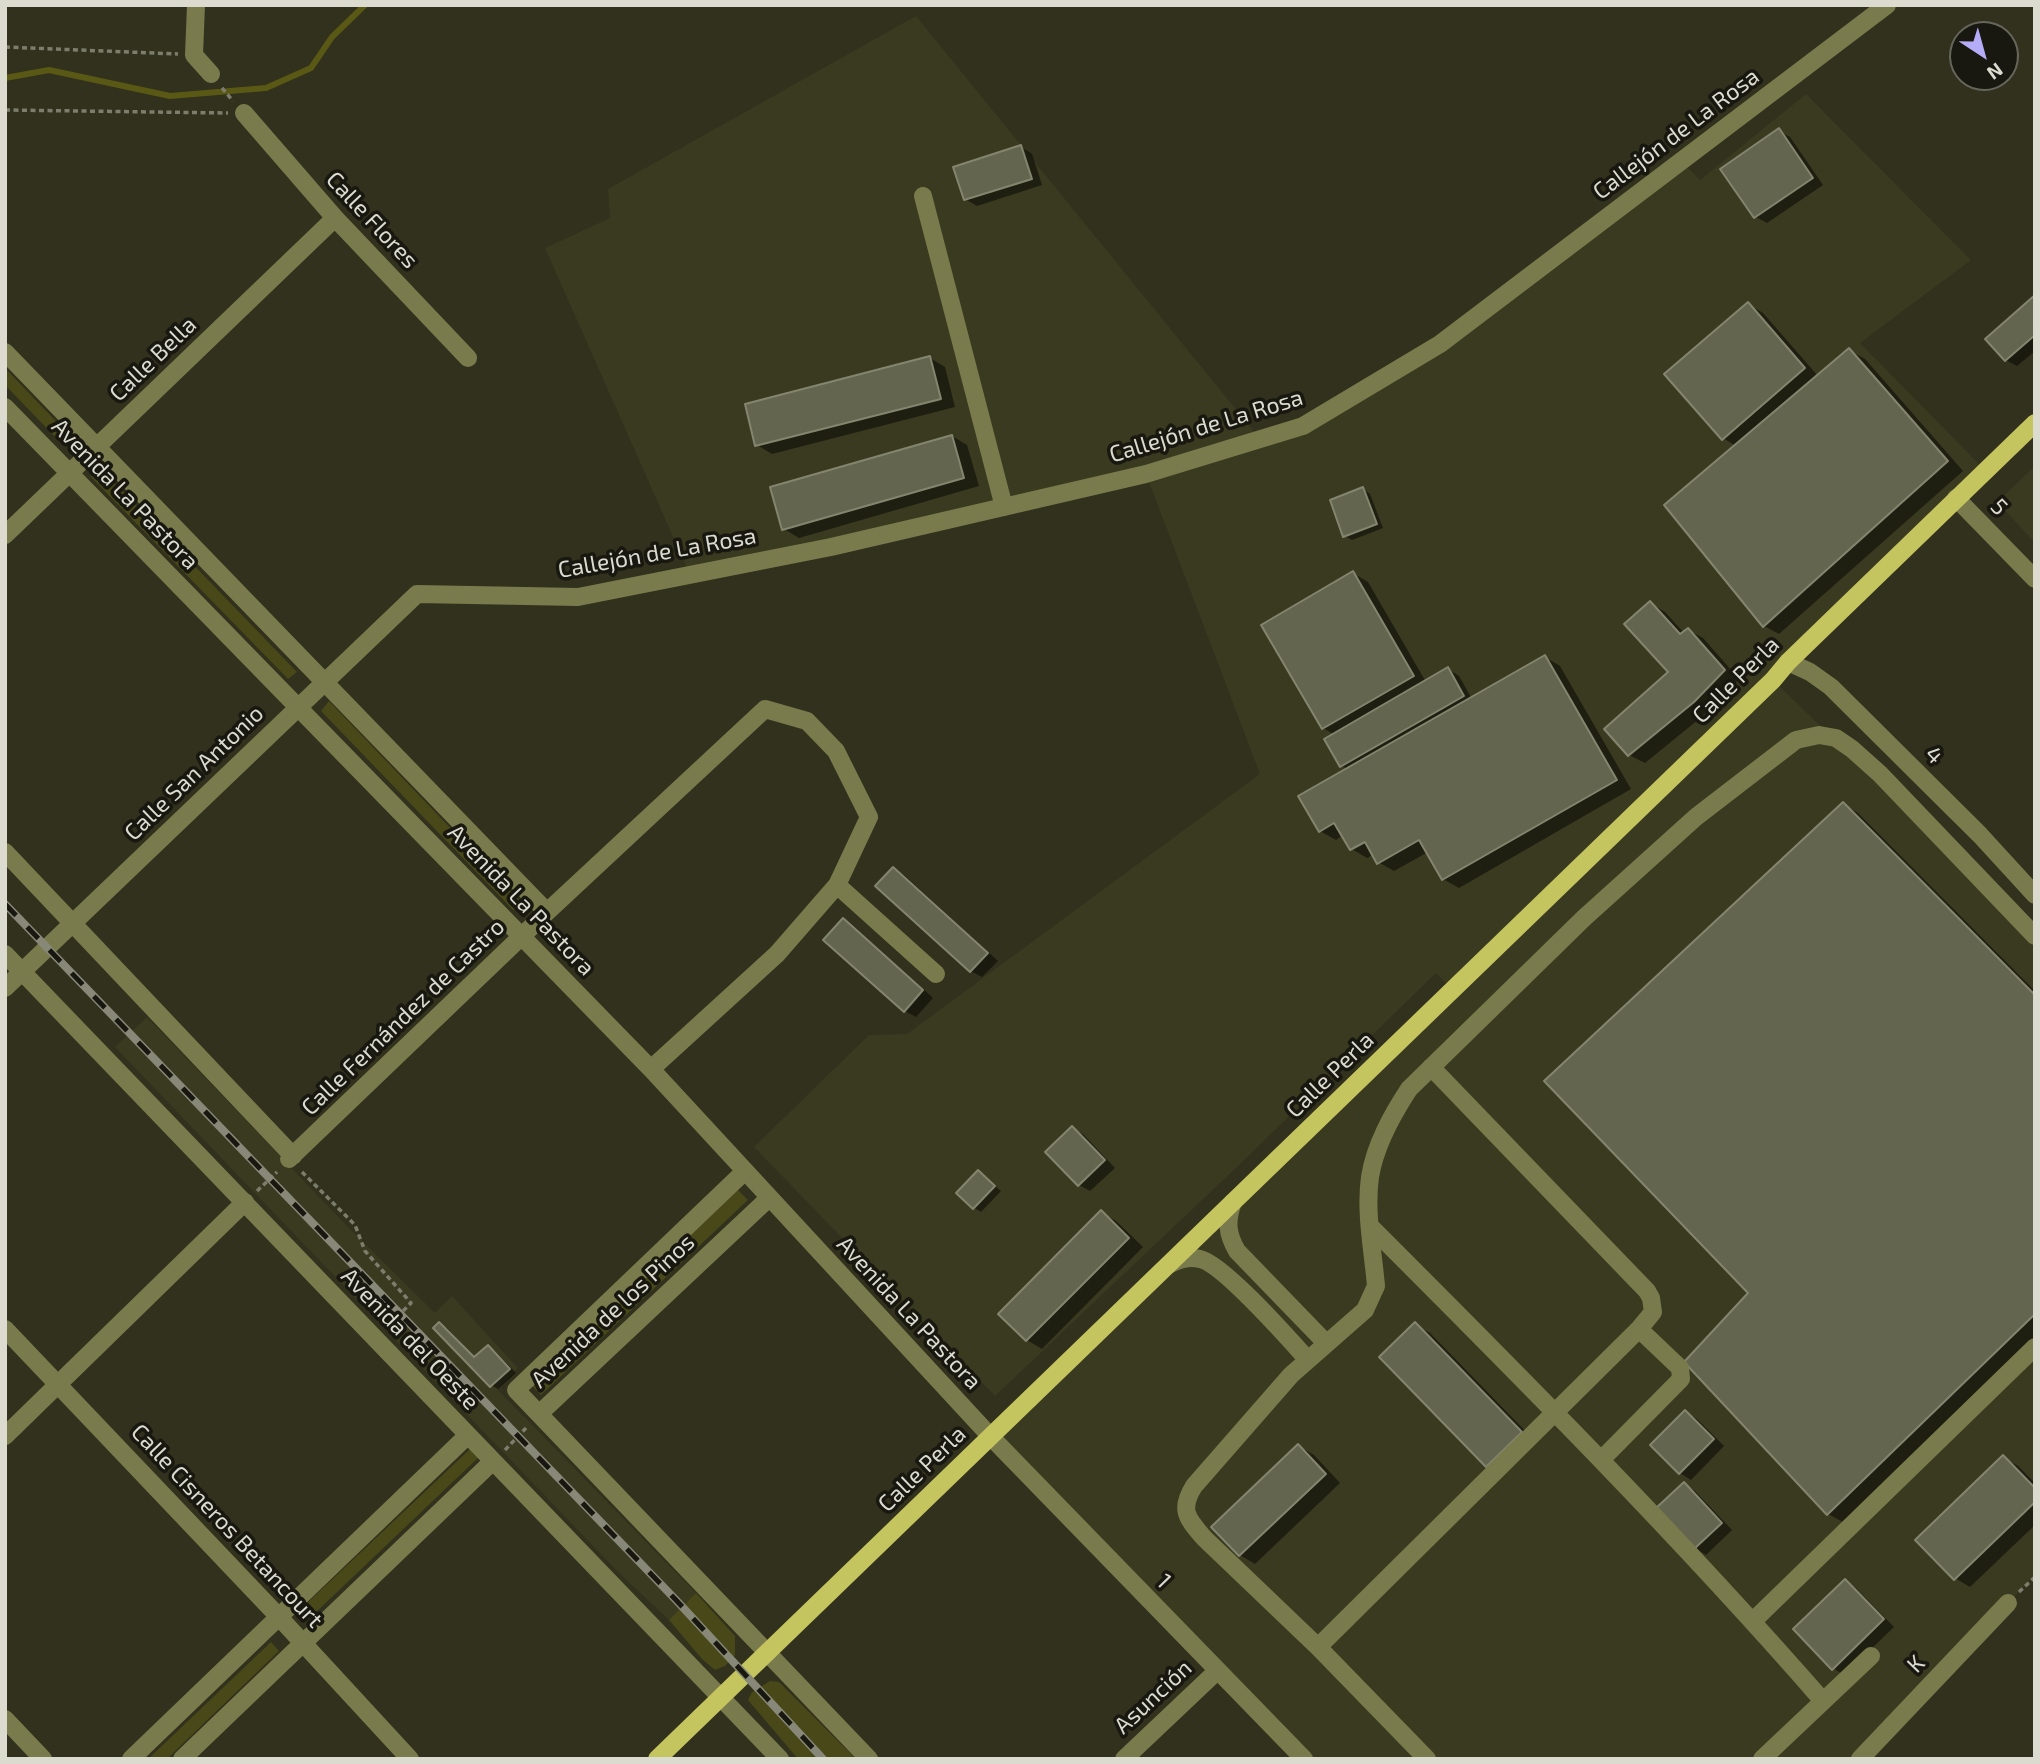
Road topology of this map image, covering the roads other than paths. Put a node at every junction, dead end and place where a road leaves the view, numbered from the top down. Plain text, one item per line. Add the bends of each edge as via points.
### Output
1 (196, 5) edge
2 (1887, 5) edge
3 (211, 74) road end
4 (244, 113) road end
5 (923, 195) dead end
6 (334, 218) junction
7 (5, 352) edge
8 (467, 358) dead end
9 (5, 407) edge
10 (2035, 423) edge
11 (97, 447) junction
12 (70, 473) junction
13 (1956, 498) junction
14 (1004, 507) junction
15 (5, 536) edge
16 (2035, 579) edge
17 (417, 594) joint
18 (1788, 662) junction
19 (325, 682) junction
20 (299, 707) junction
21 (5, 852) edge
22 (837, 885) junction
23 (2035, 895) edge
24 (547, 912) junction
25 (73, 923) junction
26 (522, 936) junction
27 (2035, 936) edge
28 (5, 954) edge
29 (22, 972) junction
30 (936, 974) dead end
31 (5, 988) edge
32 (1431, 1067) junction
33 (651, 1069) junction
34 (745, 1171) junction
35 (768, 1198) junction
36 (244, 1202) junction
37 (1233, 1202) junction
38 (1371, 1227) junction
39 (1162, 1268) junction
40 (5, 1329) edge
41 (1639, 1329) junction
42 (1326, 1343) junction
43 (2035, 1347) edge
44 (1308, 1360) junction
45 (59, 1384) junction
46 (516, 1390) joint
47 (1555, 1411) junction
48 (539, 1414) junction
49 (468, 1435) junction
50 (5, 1436) edge
51 (990, 1437) junction
52 (1601, 1460) junction
53 (494, 1461) junction
54 (2008, 1603) dead end
55 (279, 1617) junction
56 (1753, 1621) junction
57 (303, 1643) junction
58 (1318, 1647) junction
59 (768, 1653) junction
60 (1871, 1656) dead end
61 (1217, 1671) junction
62 (721, 1697) junction
63 (1823, 1701) junction
64 (5, 1719) edge
65 (43, 1759) edge
66 (131, 1759) edge
67 (182, 1759) edge
68 (410, 1759) edge
69 (657, 1759) edge
70 (780, 1759) edge
71 (869, 1759) edge
72 (1124, 1759) edge
73 (1304, 1759) edge
74 (1427, 1759) edge
75 (1762, 1759) edge
76 (1860, 1759) edge

1 - 3 street via 194,55
2 - 14 street, Callejón de La Rosa via 1440,344 1303,426 1146,474
4 - 6 street, Calle Flores
5 - 14 street
6 - 8 street, Calle Flores
6 - 11 street, Calle Bella
7 - 11 street, Avenida La Pastora
9 - 12 street, Avenida La Pastora
10 - 13 main road, Calle Perla
11 - 12 street, Calle Bella
11 - 19 street, Avenida La Pastora
12 - 15 street, Calle Bella
12 - 20 street, Avenida La Pastora
13 - 16 street, 5
13 - 18 main road, Calle Perla
14 - 17 street, Callejón de La Rosa via 578,597
17 - 19 street, Calle San Antonio
18 - 23 street, 4 via 1831,687
18 - 37 main road, Calle Perla
19 - 20 street, Calle San Antonio
19 - 24 street, Avenida La Pastora
20 - 25 street, Calle San Antonio
20 - 26 street, Avenida La Pastora
21 - 25 street
22 - 24 street, Calle Fernández de Castro via 869,817 836,751 807,721 765,709
22 - 30 street
22 - 33 street via 777,954
24 - 26 street, Calle Fernández de Castro
25 - 26 street, Calle Fernández de Castro via 291,1158
25 - 29 street, Calle San Antonio
26 - 33 street, Avenida La Pastora
27 - 32 street via 1880,775 1836,738 1819,735 1796,740 1696,817
28 - 29 street, Avenida del Oeste
29 - 31 street, Calle San Antonio
29 - 36 street, Avenida del Oeste
32 - 38 street via 1409,1089 1384,1135 1370,1176
32 - 41 street via 1647,1291 1653,1312
33 - 34 street, Avenida La Pastora
34 - 35 street, Avenida La Pastora
34 - 46 street, Avenida de los Pinos
35 - 48 street, Avenida de los Pinos
35 - 51 street, Avenida La Pastora
36 - 45 street
36 - 49 street, Avenida del Oeste
37 - 39 main road, Calle Perla
37 - 42 street via 1228,1232 1237,1251
38 - 42 street via 1376,1286 1371,1299 1357,1320
38 - 47 street
39 - 44 street via 1185,1258 1208,1262
39 - 51 main road, Calle Perla
40 - 45 street, Calle Cisneros Betancourt
41 - 47 street
41 - 52 street via 1680,1368 1681,1379
42 - 44 street
43 - 56 street
44 - 58 street via 1194,1486 1185,1508 1204,1538
45 - 50 street
45 - 55 street, Calle Cisneros Betancourt
46 - 48 street, Avenida del Oeste
47 - 52 street
47 - 58 street
48 - 59 street, Avenida del Oeste
49 - 53 street, Avenida del Oeste
49 - 55 street
51 - 59 main road, Calle Perla
51 - 61 street, 1
52 - 56 street
53 - 57 street
53 - 62 street, Avenida del Oeste
54 - 76 street, K
55 - 57 street, Calle Cisneros Betancourt
55 - 66 street
56 - 63 street
57 - 67 street
57 - 68 street, Calle Cisneros Betancourt
58 - 74 street
59 - 62 main road, Calle Perla
59 - 71 street, Avenida del Oeste
60 - 63 street
61 - 72 street, Asunción
61 - 73 street, 1
62 - 69 main road, Calle Perla
62 - 70 street, Avenida del Oeste
63 - 75 street
64 - 65 street

